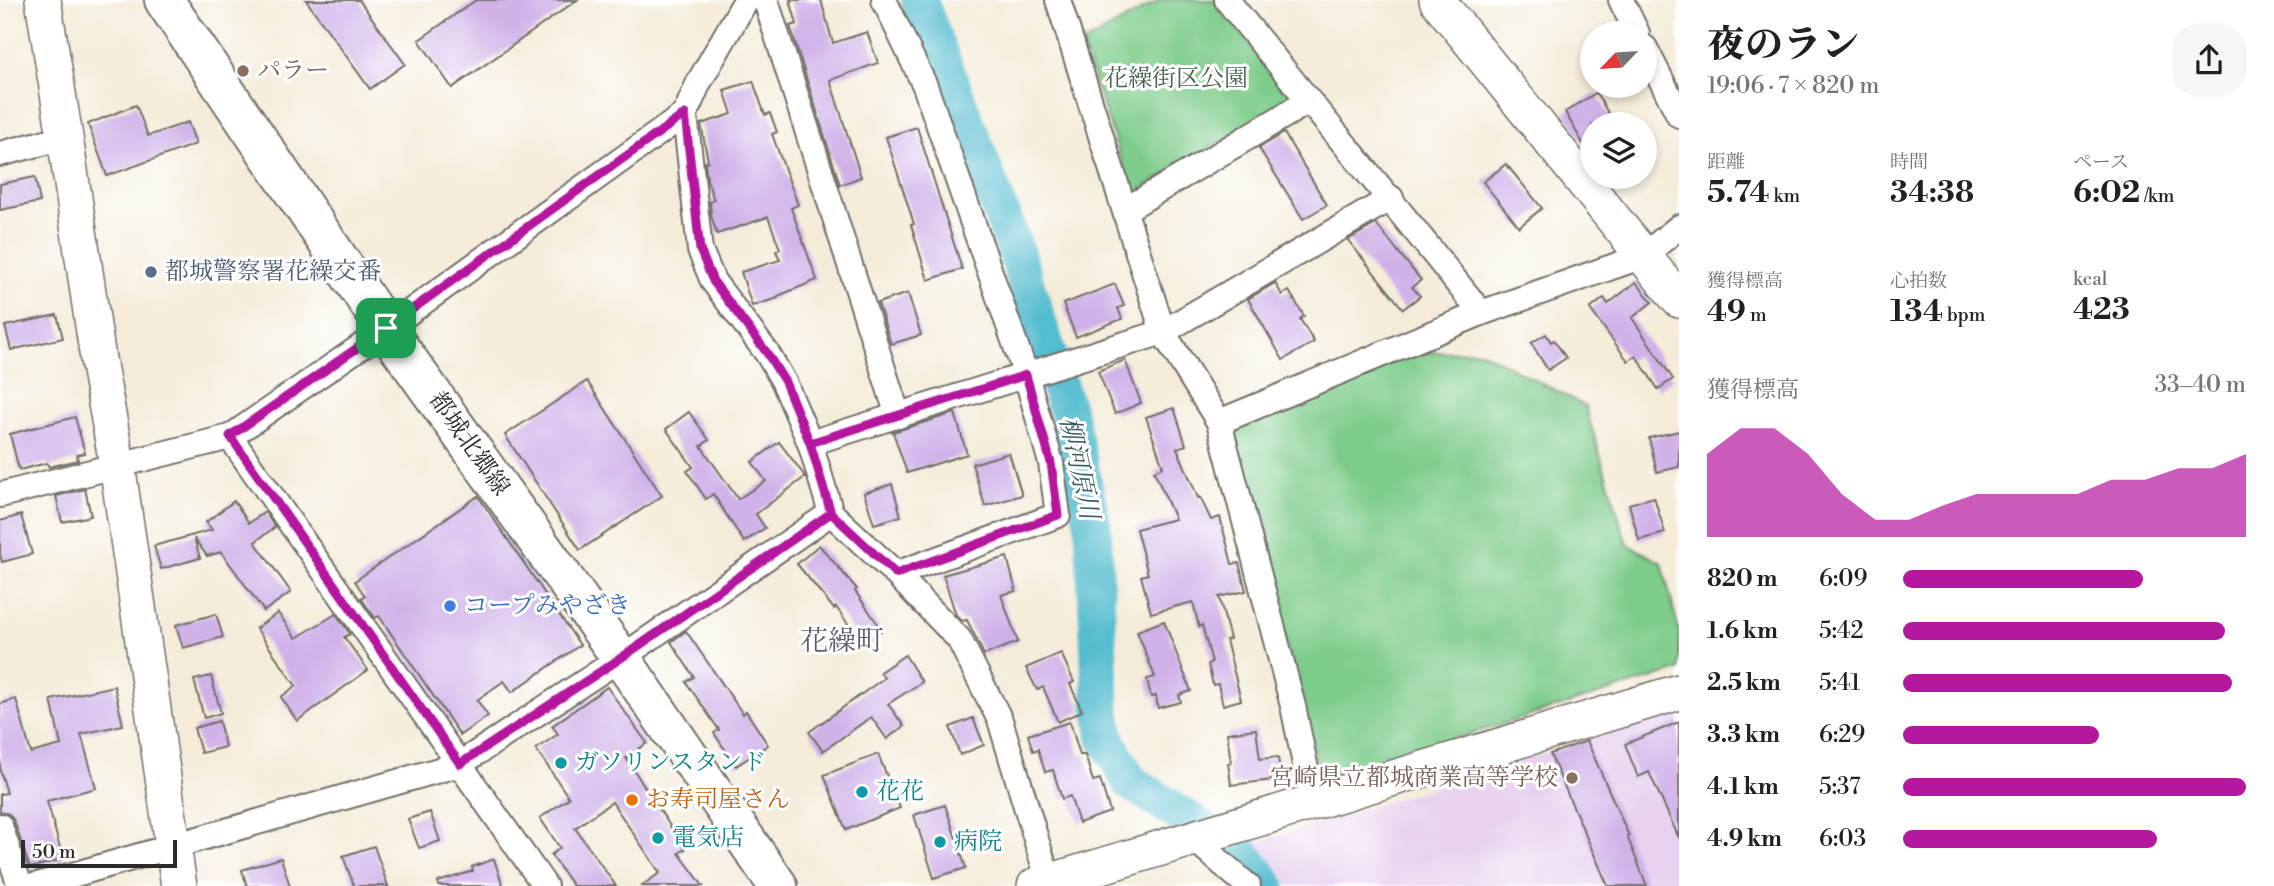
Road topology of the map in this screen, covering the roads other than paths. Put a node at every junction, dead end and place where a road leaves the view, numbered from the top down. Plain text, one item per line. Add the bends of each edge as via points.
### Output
1 (43, 0) edge
2 (163, 0) edge
3 (746, 0) edge
4 (764, 0) edge
5 (884, 0) edge
6 (1058, 0) edge
7 (1227, 0) edge
8 (1437, 0) edge
9 (1620, 0) edge
10 (1631, 21) edge
11 (1657, 72) edge
12 (1308, 101) junction
13 (685, 114) junction
14 (1679, 115) edge
15 (65, 137) junction
16 (0, 154) edge
17 (1391, 198) junction
18 (1125, 210) junction
19 (1679, 227) edge
20 (1643, 256) junction
21 (1679, 300) edge
22 (1481, 313) junction
23 (386, 328) junction
24 (1163, 332) junction
25 (1030, 374) junction
26 (898, 416) junction
27 (1219, 422) junction
28 (230, 436) junction
29 (810, 443) junction
30 (117, 464) junction
31 (0, 495) edge
32 (831, 513) junction
33 (896, 574) junction
34 (621, 658) junction
35 (1679, 692) edge
36 (460, 764) junction
37 (1313, 803) junction
38 (1, 831) edge
39 (1193, 838) junction
40 (173, 845) junction
41 (1042, 884) edge
42 (20, 886) edge
43 (34, 886) edge
44 (179, 886) edge
45 (545, 886) edge
46 (778, 886) edge
47 (1248, 886) edge

1 - 15 street
2 - 23 main road, 都城北郷線
3 - 13 street
4 - 26 street
5 - 25 street via 925,86
6 - 18 street
7 - 12 street
8 - 20 street
9 - 10 street
11 - 14 street
12 - 17 street
12 - 18 street
13 - 23 street
13 - 29 street via 700,250 713,281 785,382
15 - 16 street
15 - 30 street
17 - 22 street
17 - 24 street
18 - 24 street
19 - 20 street
20 - 21 street
20 - 22 street
22 - 27 street
23 - 28 street
23 - 34 main road, 都城北郷線
24 - 25 street
24 - 27 street
25 - 26 street
25 - 33 street via 1058,515
26 - 29 street
27 - 37 street via 1293,706
28 - 30 street
28 - 36 street
29 - 32 street
30 - 31 street
30 - 40 street
32 - 33 street
32 - 34 street
33 - 41 street via 959,639 1000,720
34 - 36 street
34 - 46 main road, 都城北郷線
35 - 37 street
36 - 40 street
36 - 45 street
37 - 39 street
38 - 42 street
39 - 41 street
39 - 47 street
40 - 43 street
40 - 44 street

